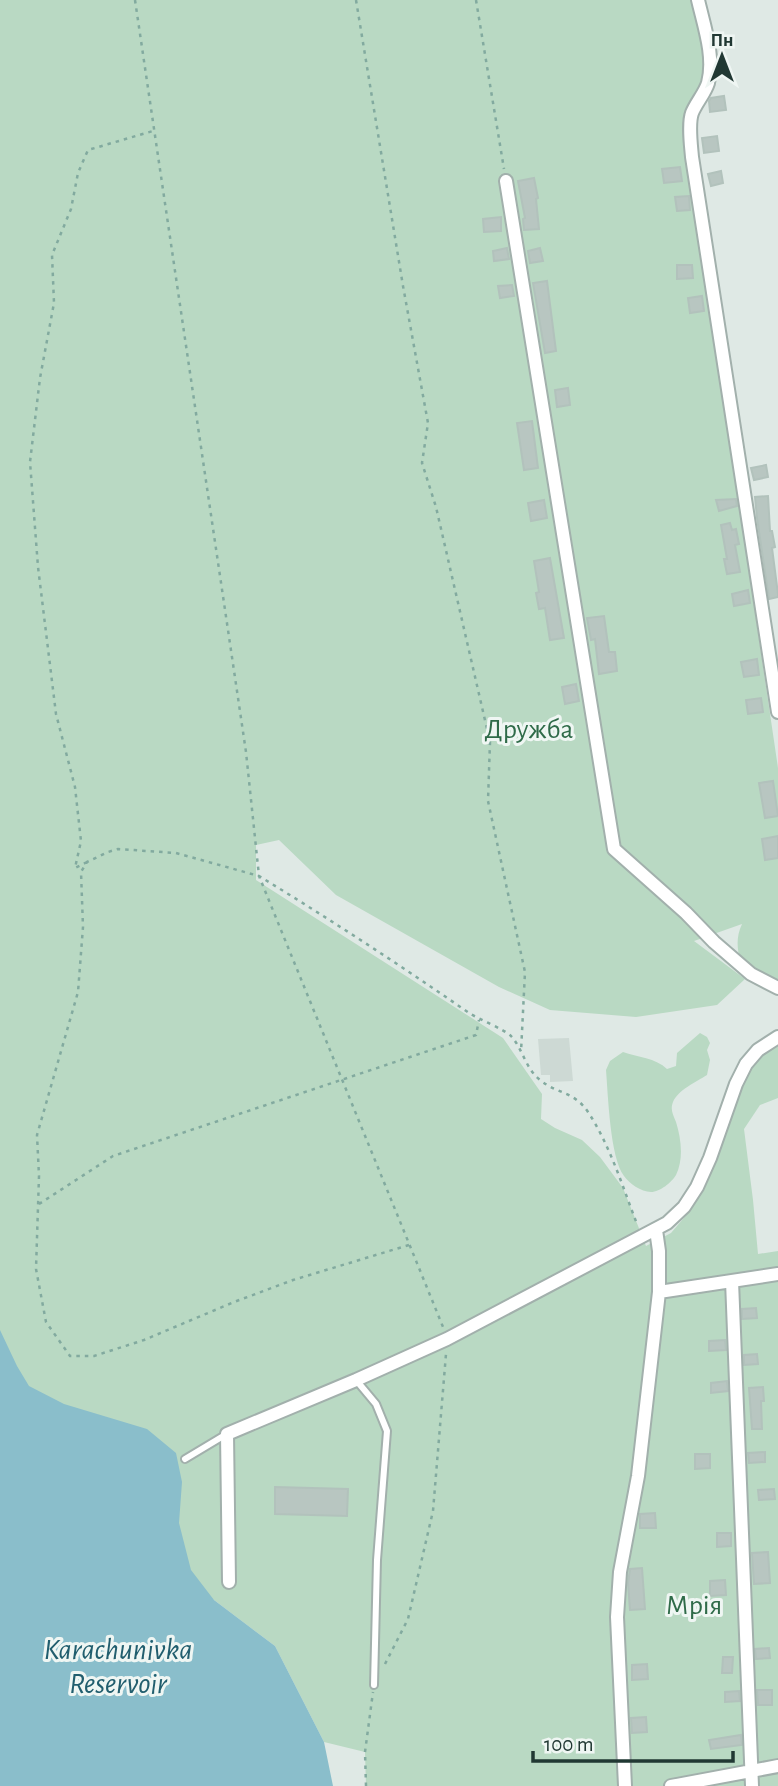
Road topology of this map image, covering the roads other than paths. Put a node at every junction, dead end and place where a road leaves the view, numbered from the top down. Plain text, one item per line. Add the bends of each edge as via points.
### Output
1 (698, 0) edge
2 (506, 181) road end
3 (778, 712) edge
4 (778, 988) edge
5 (778, 1037) edge
6 (656, 1230) junction
7 (778, 1274) edge
8 (732, 1281) junction
9 (659, 1292) junction
10 (356, 1380) junction
11 (227, 1434) junction
12 (185, 1459) dead end
13 (229, 1582) dead end
14 (374, 1685) road end
15 (778, 1766) edge
16 (752, 1770) junction
17 (625, 1786) edge
18 (671, 1786) edge
19 (752, 1786) edge

1 - 3 street via 710,68 690,122 692,157
2 - 4 street via 614,849 751,974
5 - 6 street via 746,1064 697,1187 684,1208
6 - 9 street
6 - 10 street via 447,1339
7 - 8 street
8 - 9 street
8 - 16 street
9 - 17 street via 638,1476 620,1572 617,1617
10 - 11 street
10 - 14 lane via 376,1404 387,1431
11 - 12 lane
11 - 13 street
15 - 16 street
16 - 18 street
16 - 19 street

